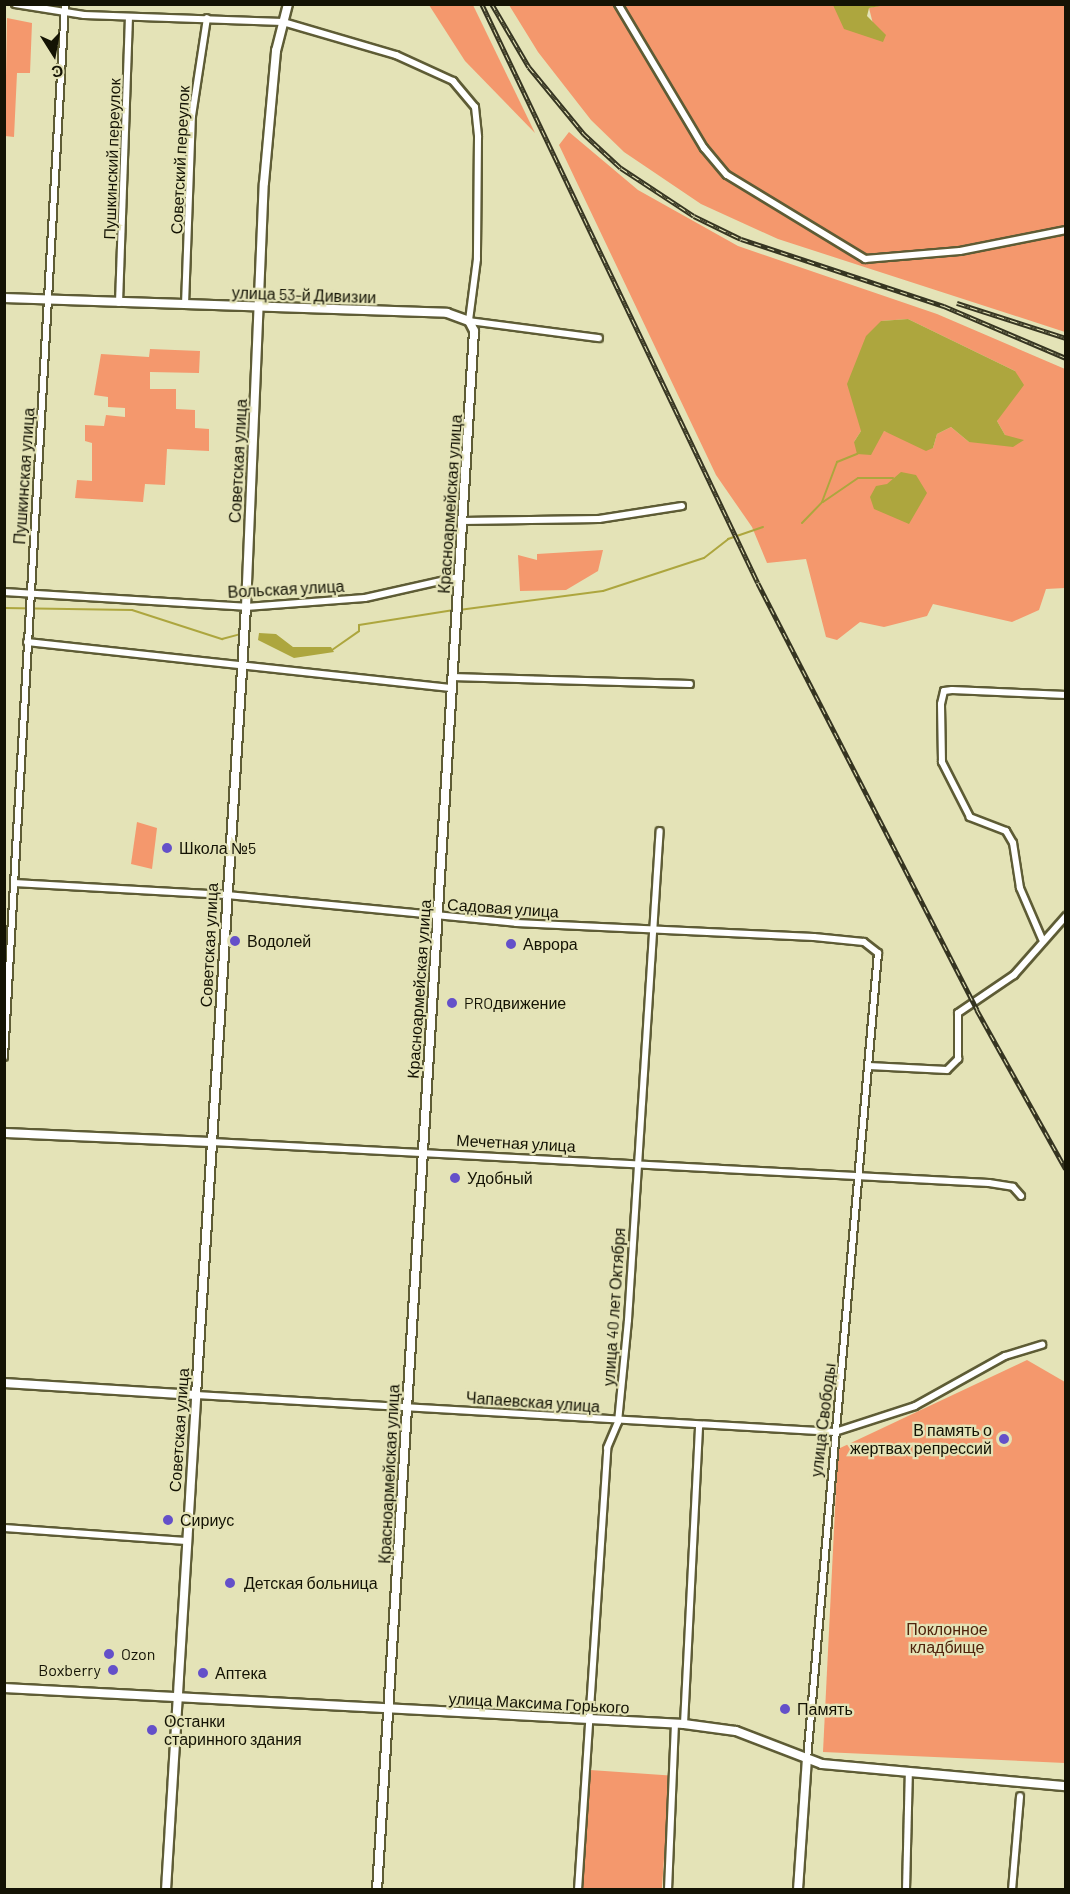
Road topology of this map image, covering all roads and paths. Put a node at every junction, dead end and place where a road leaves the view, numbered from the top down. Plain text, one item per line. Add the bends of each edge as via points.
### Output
1 (15, 4) edge
2 (64, 4) edge
3 (288, 4) edge
4 (618, 4) edge
5 (64, 13) junction
6 (129, 16) junction
7 (207, 18) junction
8 (283, 22) junction
9 (1065, 230) edge
10 (4, 298) edge
11 (48, 301) junction
12 (119, 303) junction
13 (184, 305) junction
14 (260, 307) junction
15 (469, 321) junction
16 (599, 338) dead end
17 (682, 506) dead end
18 (462, 521) junction
19 (458, 581) junction
20 (4, 592) edge
21 (29, 593) junction
22 (246, 607) junction
23 (27, 642) junction
24 (242, 666) junction
25 (452, 677) junction
26 (690, 684) dead end
27 (451, 688) junction
28 (1065, 695) edge
29 (660, 831) dead end
30 (14, 883) junction
31 (227, 895) junction
32 (437, 916) junction
33 (1065, 916) edge
34 (651, 926) junction
35 (1041, 939) junction
36 (878, 953) joint
37 (4, 1057) edge
38 (869, 1066) junction
39 (4, 1133) edge
40 (212, 1142) junction
41 (423, 1152) junction
42 (638, 1163) junction
43 (860, 1178) junction
44 (1021, 1196) dead end
45 (1042, 1345) dead end
46 (4, 1383) edge
47 (196, 1395) junction
48 (406, 1408) junction
49 (618, 1422) junction
50 (699, 1425) junction
51 (835, 1432) junction
52 (4, 1528) edge
53 (187, 1540) junction
54 (4, 1688) edge
55 (177, 1699) junction
56 (390, 1711) junction
57 (590, 1721) junction
58 (680, 1724) junction
59 (807, 1759) junction
60 (909, 1771) junction
61 (1065, 1786) edge
62 (1020, 1796) dead end
63 (166, 1890) edge
64 (377, 1890) edge
65 (578, 1890) edge
66 (668, 1890) edge
67 (798, 1890) edge
68 (906, 1890) edge
69 (1012, 1890) edge

1 - 5 street
2 - 5 street, Пушкинская улица
3 - 8 main road, Советская улица
4 - 9 street via 704,148 728,175 865,259 960,251
5 - 6 street
5 - 11 street, Пушкинская улица
6 - 7 street
6 - 12 street, Пушкинский переулок
7 - 8 street
7 - 13 street, Советский переулок via 192,116
8 - 14 main road, Советская улица via 271,91
8 - 15 street, Красноармейская улица via 396,55 453,81 467,94 475,107 481,176
10 - 11 street, улица 53-й Дивизии
11 - 12 street, улица 53-й Дивизии
11 - 21 street, Пушкинская улица
12 - 13 street, улица 53-й Дивизии
13 - 14 street, улица 53-й Дивизии
14 - 15 street, улица 53-й Дивизии via 447,313
14 - 22 main road, Советская улица
15 - 16 street, улица 53-й Дивизии
15 - 18 street, Красноармейская улица via 474,346
17 - 18 street via 599,519
18 - 19 street, Красноармейская улица
19 - 22 street, Вольская улица via 365,598
19 - 25 street, Красноармейская улица
20 - 21 street, Вольская улица
21 - 22 street, Вольская улица
21 - 23 street, Пушкинская улица
22 - 24 main road, Советская улица
23 - 24 street
23 - 30 street, Пушкинская улица
24 - 27 street
24 - 31 main road, Советская улица
25 - 26 street
25 - 27 street, Красноармейская улица
27 - 32 street, Красноармейская улица
28 - 35 street via 952,690 945,691 941,704 942,762 970,817 1010,837 1020,888
29 - 34 street, улица 40 лет Октября
30 - 31 street, Садовая улица
30 - 37 street, Пушкинская улица
31 - 32 street, Садовая улица
31 - 40 main road, Советская улица
32 - 34 street, Садовая улица
32 - 41 street, Красноармейская улица
33 - 35 street
34 - 36 street, Садовая улица via 864,942
34 - 42 street, улица 40 лет Октября
35 - 38 street via 1014,975 958,1013 957,1059 947,1070
36 - 38 street, улица Свободы
38 - 43 street, улица Свободы
39 - 40 street, Мечетная улица
40 - 41 street, Мечетная улица
40 - 47 main road, Советская улица
41 - 42 street, Мечетная улица
41 - 48 street, Красноармейская улица
42 - 43 street, Мечетная улица
42 - 49 street, улица 40 лет Октября
43 - 44 street, Мечетная улица via 989,1183 1013,1187
43 - 51 street, улица Свободы
45 - 51 street, Чапаевская улица via 1005,1356 915,1406
46 - 47 main road, Чапаевская улица
47 - 48 street, Чапаевская улица
47 - 53 street, Советская улица
48 - 49 street, Чапаевская улица
48 - 56 street, Красноармейская улица
49 - 50 street, Чапаевская улица
49 - 57 street, улица 40 лет Октября via 607,1449
50 - 51 street, Чапаевская улица
50 - 58 street
51 - 59 street, улица Свободы
52 - 53 street
53 - 55 street, Советская улица
54 - 55 main road, улица Максима Горького
55 - 56 main road, улица Максима Горького
55 - 63 street, Советская улица
56 - 57 main road, улица Максима Горького
56 - 64 street, Красноармейская улица
57 - 58 main road, улица Максима Горького
57 - 65 street, улица 40 лет Октября
58 - 59 main road, улица Максима Горького via 736,1731
58 - 66 street
59 - 60 main road, улица Максима Горького
59 - 67 street, улица Свободы
60 - 61 main road, улица Максима Горького
60 - 68 street
62 - 69 street

